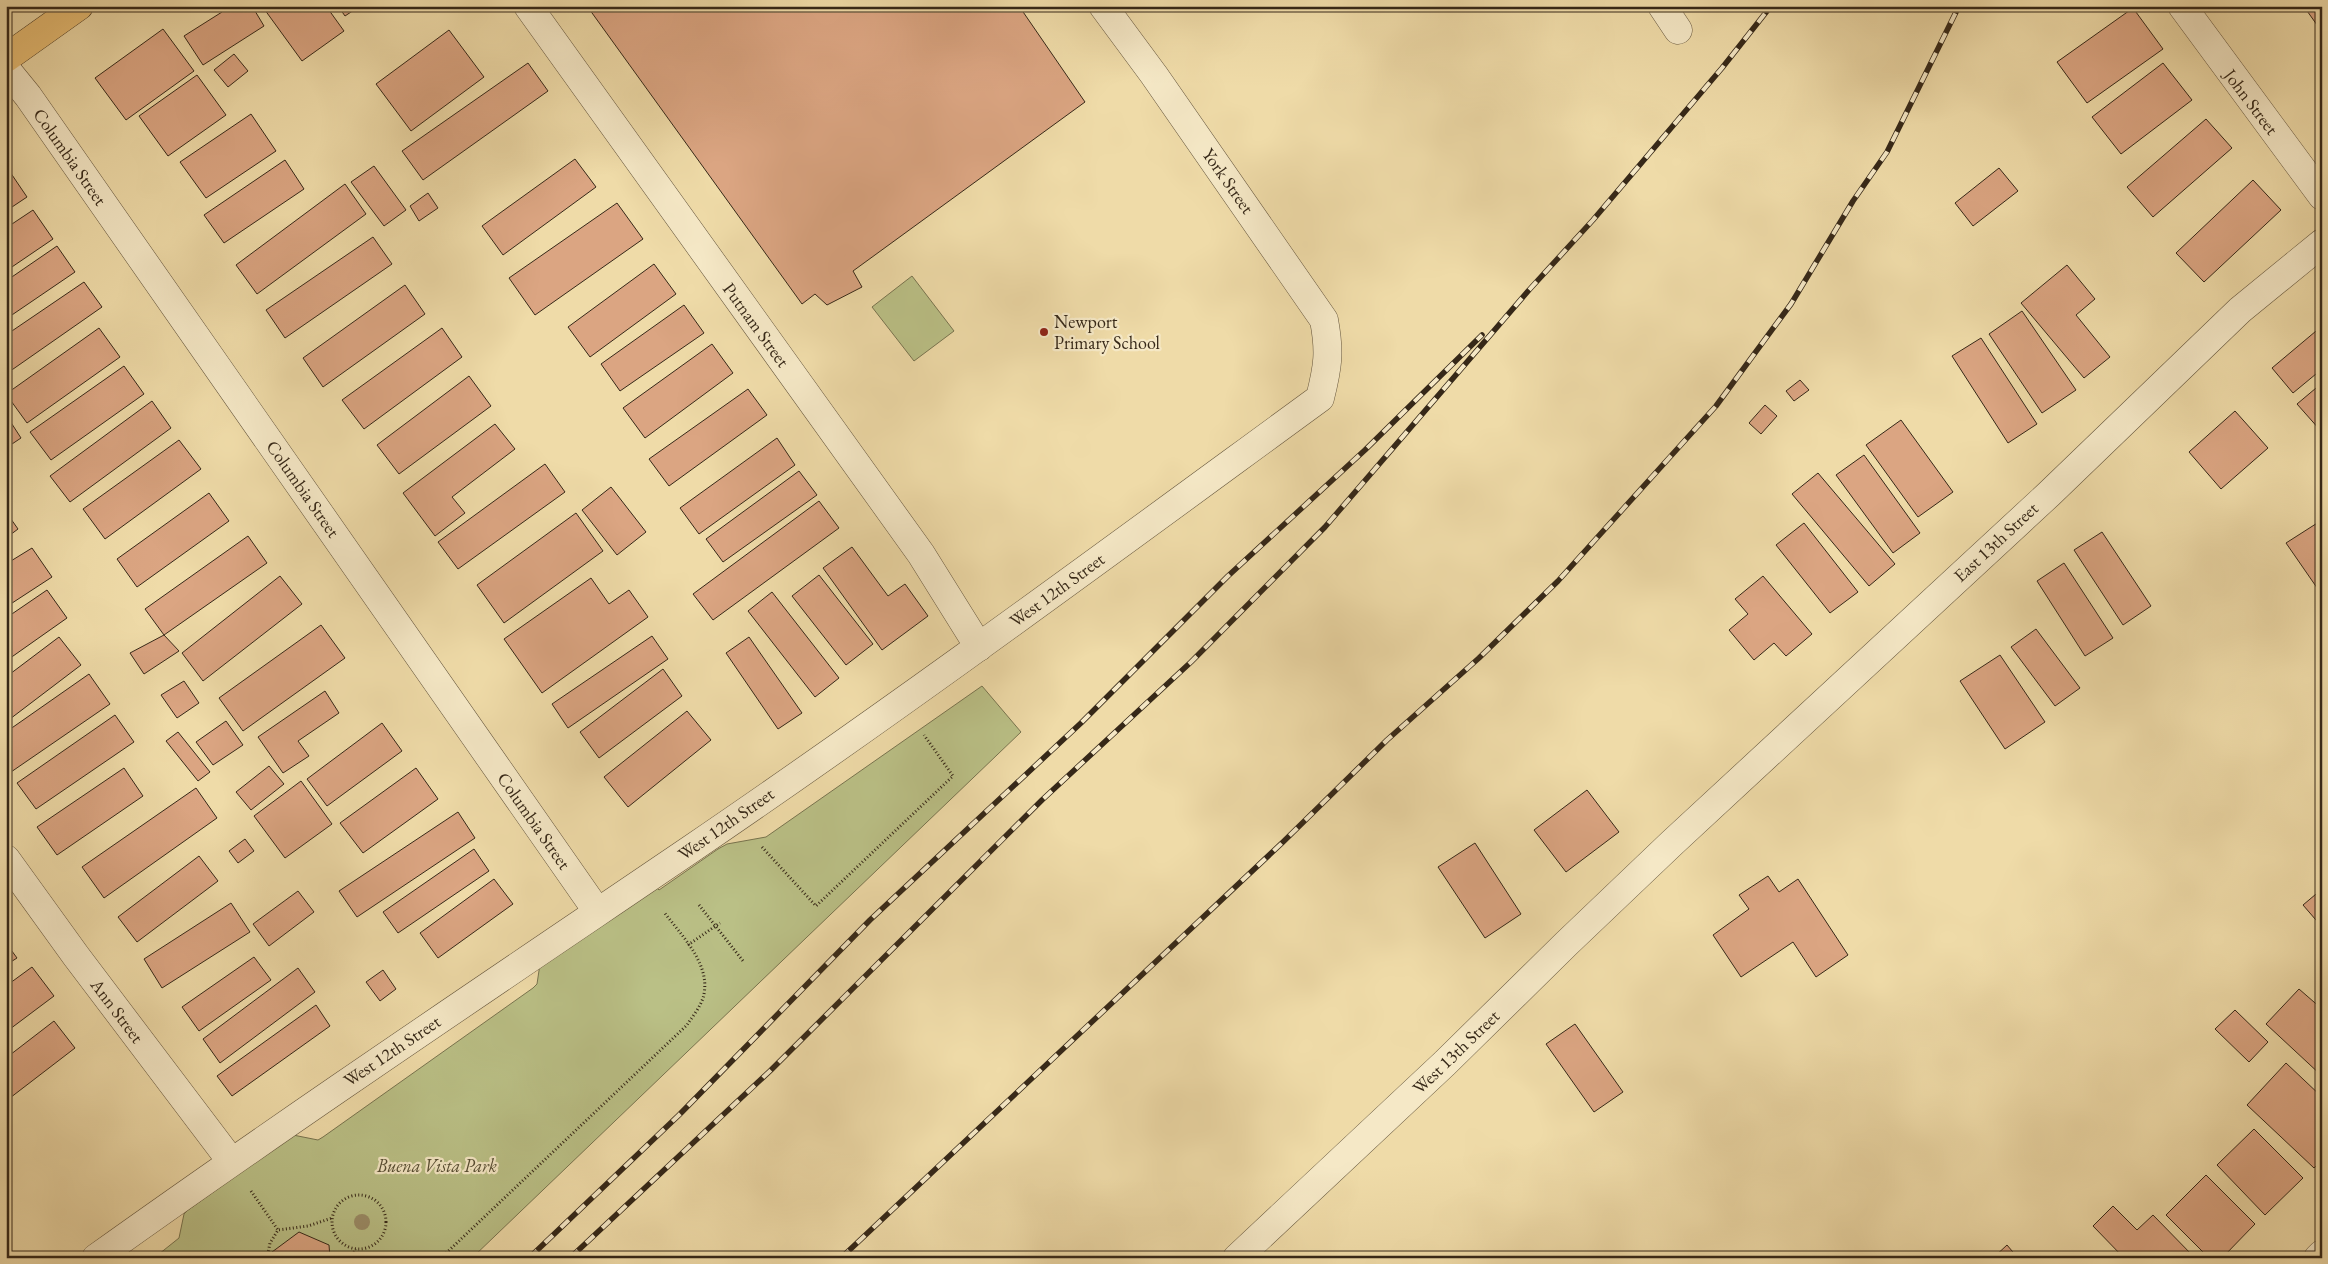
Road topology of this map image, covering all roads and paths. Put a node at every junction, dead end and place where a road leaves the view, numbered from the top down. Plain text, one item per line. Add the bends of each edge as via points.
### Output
1 (79, 6) edge
2 (528, 6) edge
3 (1103, 6) edge
4 (1662, 6) edge
5 (2182, 6) edge
6 (1678, 30) dead end
7 (6, 58) edge
8 (6, 69) edge
9 (2322, 196) edge
10 (2322, 243) edge
11 (1329, 364) joint
12 (980, 647) junction
13 (924, 735) dead end
14 (1672, 843) joint
15 (762, 847) dead end
16 (6, 859) edge
17 (642, 881) junction
18 (699, 905) dead end
19 (597, 911) junction
20 (720, 923) dead end
21 (716, 926) junction
22 (688, 945) junction
23 (743, 960) dead end
24 (231, 1161) junction
25 (332, 1218) junction
26 (278, 1230) junction
27 (356, 1249) junction
28 (2322, 1254) edge
29 (96, 1258) edge
30 (266, 1258) edge
31 (350, 1258) edge
32 (441, 1258) edge
33 (1237, 1258) edge
34 (2318, 1258) edge

1 - 7 main road
2 - 12 street, Putnam Street via 921,554
3 - 11 street, York Street via 1324,320
4 - 6 street
5 - 9 street, John Street
8 - 19 street, Columbia Street
10 - 14 street, East 13th Street via 2240,310 2048,494
11 - 12 street, West 12th Street via 1320,398
12 - 17 street, West 12th Street
13 - 15 path via 953,776 816,906
14 - 33 street, West 13th Street
16 - 24 street, Ann Street
17 - 19 street, West 12th Street
17 - 22 path
18 - 21 path
19 - 24 street, West 12th Street
20 - 21 path
21 - 22 path
21 - 23 path
22 - 32 path via 702,968 704,994 687,1025
24 - 26 path
24 - 29 street, West 12th Street
25 - 26 path via 308,1226
25 - 27 path via 334,1232 342,1244
25 - 27 path via 338,1205 349,1197 363,1195 376,1201 384,1212 386,1225 381,1238 370,1247
26 - 30 path
27 - 31 path
28 - 34 street

